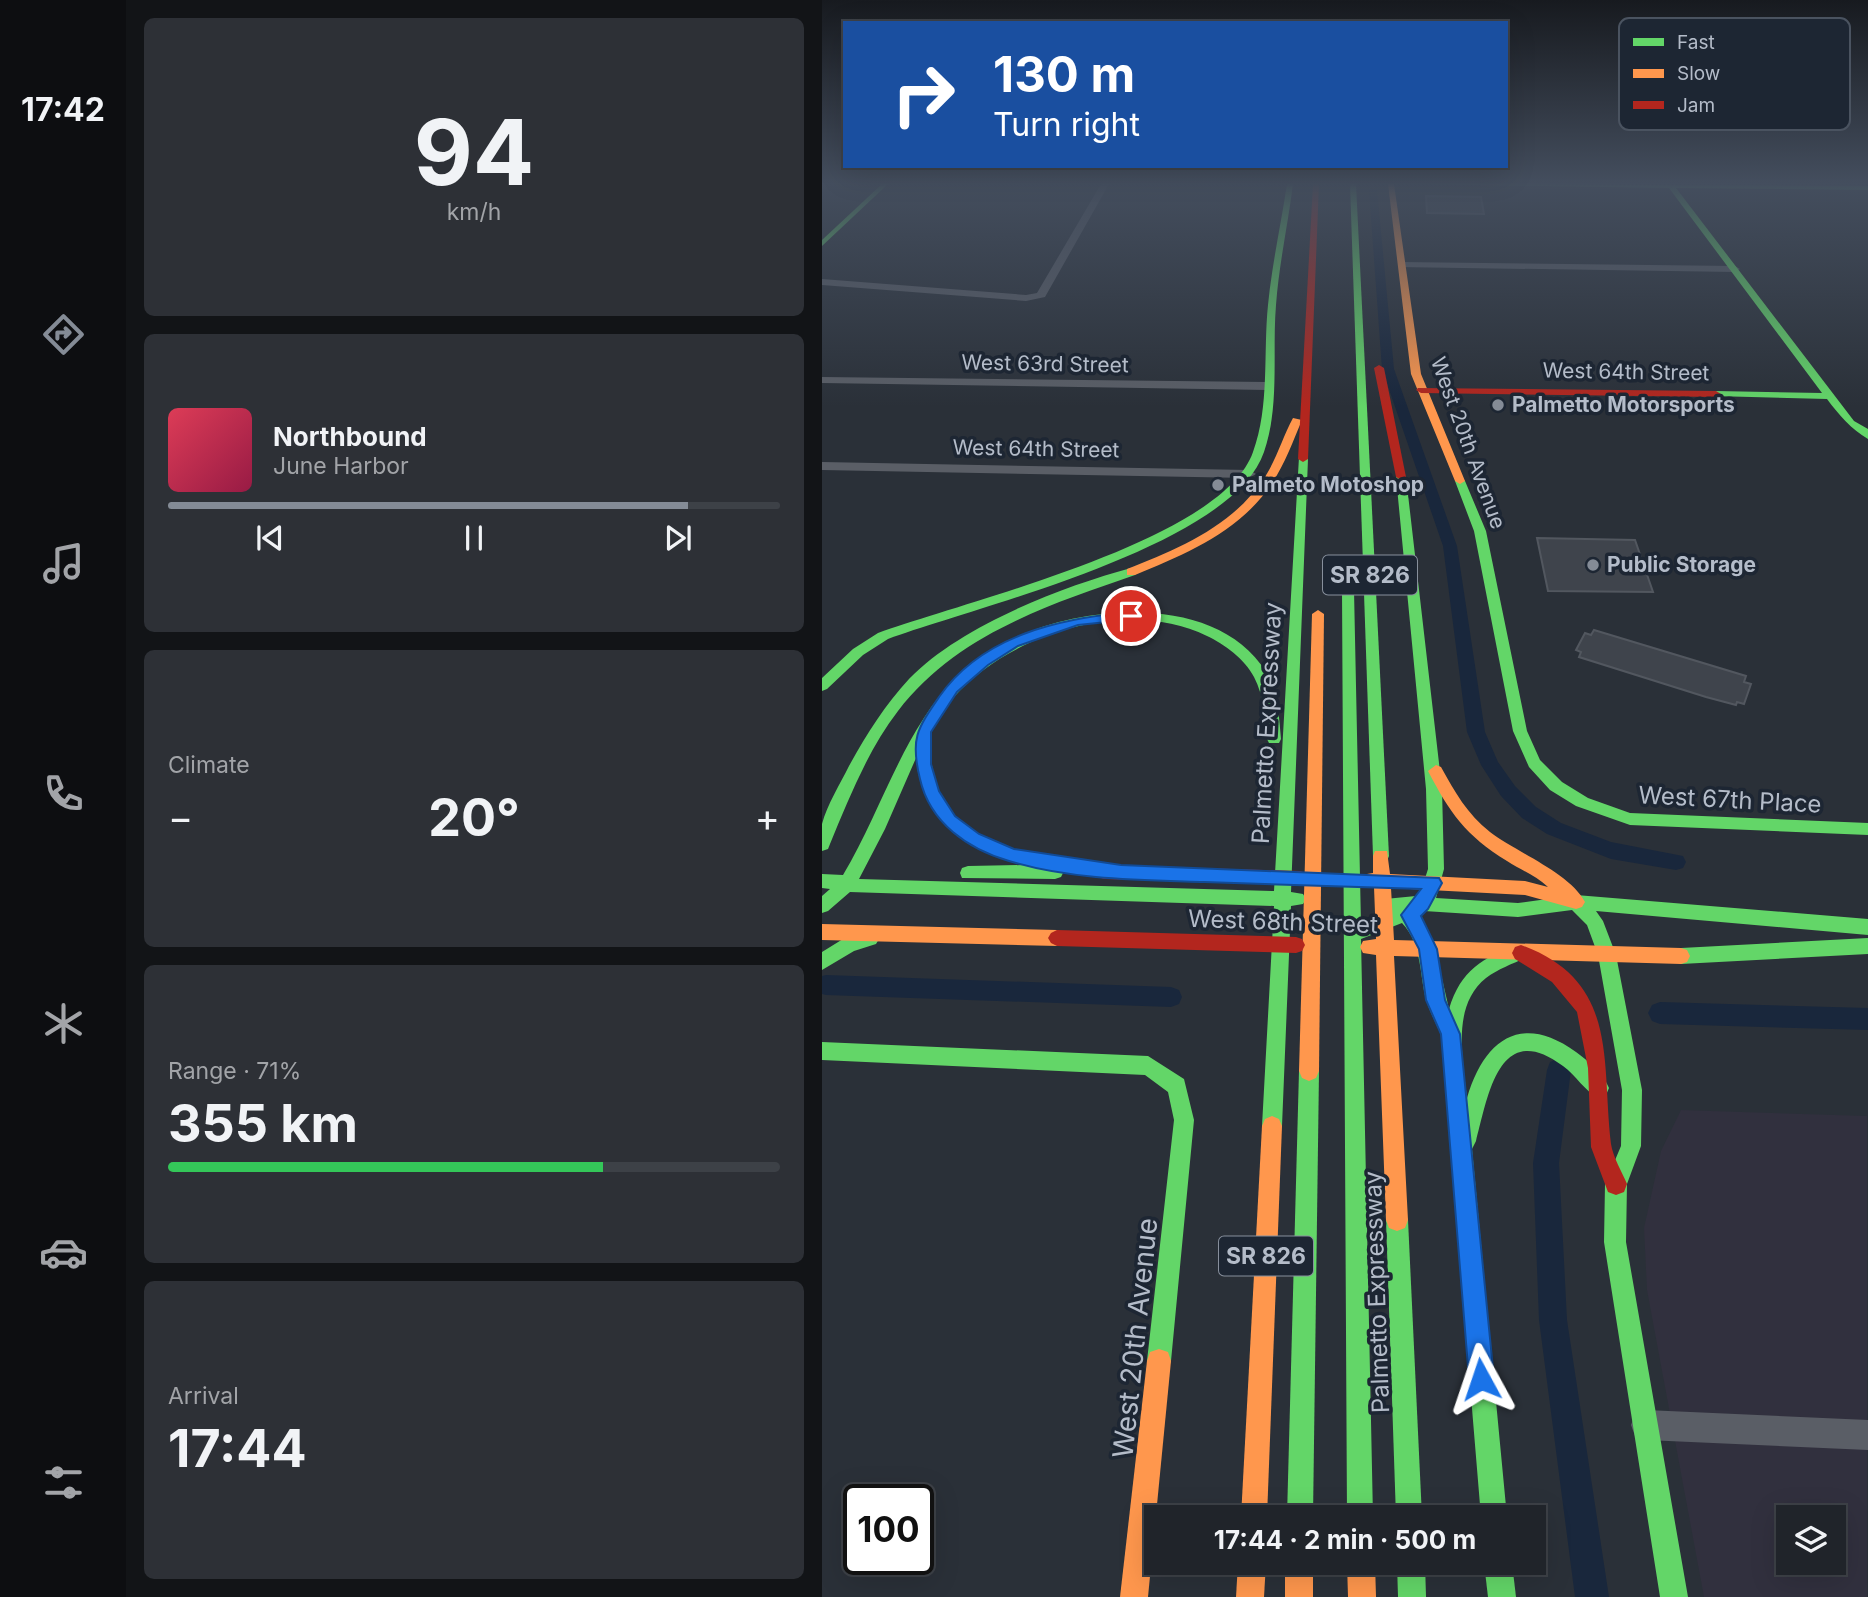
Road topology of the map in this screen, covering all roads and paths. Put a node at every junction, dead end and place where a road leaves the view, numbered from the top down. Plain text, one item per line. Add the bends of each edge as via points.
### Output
1 (1062, 259) edge
2 (1279, 259) edge
3 (1325, 259) edge
4 (1330, 259) edge
5 (1338, 259) edge
6 (1349, 259) edge
7 (1400, 259) edge
8 (1727, 259) edge
9 (1401, 265) junction
10 (1735, 269) junction
11 (822, 282) edge
12 (1359, 305) junction
13 (822, 380) edge
14 (1267, 386) junction
15 (1421, 390) junction
16 (1829, 396) junction
17 (1307, 397) junction
18 (1345, 406) dead end
19 (1850, 423) junction
20 (1867, 436) edge
21 (1320, 447) dead end
22 (1867, 454) edge
23 (822, 466) edge
24 (1249, 474) junction
25 (1348, 570) dead end
26 (1319, 598) dead end
27 (822, 686) edge
28 (924, 731) junction
29 (876, 734) junction
30 (1431, 762) junction
31 (831, 782) dead end
32 (1556, 786) joint
33 (1867, 828) edge
34 (1284, 843) junction
35 (822, 844) edge
36 (1121, 872) junction
37 (822, 881) edge
38 (848, 882) junction
39 (1433, 883) junction
40 (1576, 902) junction
41 (822, 906) edge
42 (1416, 909) junction
43 (1867, 927) edge
44 (822, 932) edge
45 (887, 934) junction
46 (1332, 944) junction
47 (1867, 946) edge
48 (1428, 949) junction
49 (1519, 952) junction
50 (1607, 955) junction
51 (822, 962) edge
52 (1451, 1034) junction
53 (822, 1051) edge
54 (1599, 1088) junction
55 (1461, 1157) junction
56 (1616, 1184) junction
57 (1646, 1425) junction
58 (1867, 1435) edge
59 (1255, 1505) edge
60 (1300, 1505) edge
61 (1360, 1505) edge
62 (1409, 1505) edge
63 (1493, 1505) edge
64 (1251, 1575) edge
65 (1299, 1575) edge
66 (1361, 1575) edge
67 (1411, 1575) edge
68 (1499, 1575) edge
69 (1134, 1597) edge
70 (1250, 1597) edge
71 (1299, 1597) edge
72 (1362, 1597) edge
73 (1412, 1597) edge
74 (1502, 1597) edge
75 (1674, 1597) edge

1 - 11 street via 1041,295 1026,298
2 - 14 main road
3 - 17 main road, Palmetto Expressway / SR 826
4 - 21 main road
5 - 18 main road
6 - 12 main road, Palmetto Expressway / SR 826
7 - 9 main road, West 20th Avenue
8 - 10 main road
9 - 10 street
9 - 15 main road, West 20th Avenue
10 - 16 main road
12 - 30 main road via 1375,345 1399,463
12 - 62 main road, Palmetto Expressway / SR 826
13 - 14 street, West 63rd Street
14 - 24 main road via 1258,450
15 - 16 main road, West 64th Street
15 - 32 main road, West 20th Avenue via 1479,531 1523,741 1534,763
16 - 19 main road
17 - 29 main road via 1269,480 1239,513 1167,558 1048,601 980,633 928,669
17 - 34 main road, Palmetto Expressway / SR 826
19 - 20 main road
19 - 22 main road via 1847,427
23 - 24 street, West 64th Street
24 - 27 main road via 1220,505 1193,523 1155,541 883,636 855,654
25 - 61 main road
26 - 60 main road
28 - 34 main road via 952,688 1013,642 1077,621 1113,616 1182,622 1213,633 1236,648 1255,665 1266,687
28 - 36 main road via 924,764 931,793 949,821 1011,855
28 - 38 main road
29 - 31 main road
29 - 35 main road
30 - 39 main road
30 - 40 main road via 1456,809 1482,835 1543,872
32 - 33 main road, West 67th Place via 1591,807 1630,819
34 - 59 main road, Palmetto Expressway / SR 826
36 - 38 main road, West 68th Street via 876,873
36 - 39 main road, West 68th Street
37 - 38 main road, West 68th Street
38 - 41 main road
38 - 42 main road, West 68th Street via 870,887 1388,902
39 - 40 main road, West 68th Street via 1525,888
39 - 42 main road
40 - 42 main road, West 68th Street via 1518,910
40 - 43 main road, West 68th Street
40 - 50 main road via 1594,921
42 - 46 main road
42 - 48 main road
44 - 45 main road, West 68th Street
45 - 46 main road, West 68th Street
45 - 51 main road via 849,944
46 - 48 main road, West 68th Street
47 - 50 main road, West 68th Street via 1698,957
48 - 49 main road, West 68th Street
48 - 52 main road via 1436,1000
49 - 50 main road, West 68th Street
49 - 52 main road via 1485,966 1468,979
49 - 54 main road via 1559,976 1586,1008 1595,1041
50 - 56 main road via 1634,1116 1628,1158
52 - 55 main road
53 - 69 main road, West 20th Avenue via 1148,1066 1177,1086 1184,1120
54 - 55 main road via 1579,1062 1560,1048 1536,1042 1508,1048 1495,1058 1485,1078
54 - 56 main road via 1601,1147
55 - 63 main road
56 - 57 main road via 1619,1272
57 - 58 street
57 - 75 main road
64 - 70 main road
65 - 71 main road
66 - 72 main road
67 - 73 main road
68 - 74 main road

